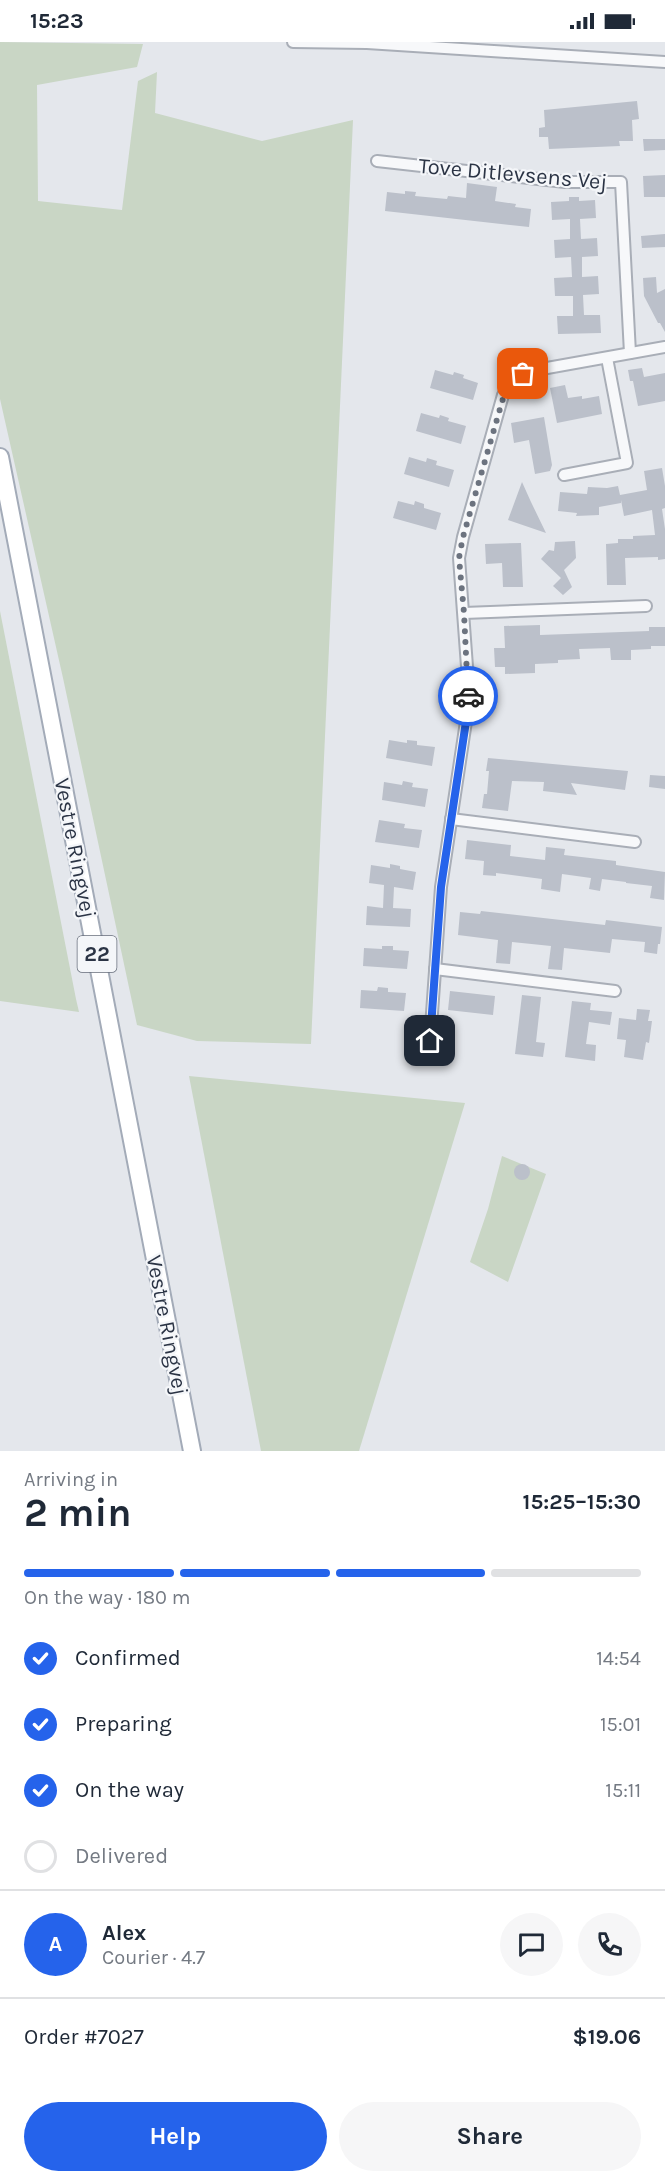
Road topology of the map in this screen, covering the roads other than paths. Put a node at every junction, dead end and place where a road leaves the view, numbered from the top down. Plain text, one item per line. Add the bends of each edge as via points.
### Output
1 (293, 42) edge
2 (665, 62) edge
3 (377, 161) dead end
4 (665, 347) edge
5 (630, 353) junction
6 (607, 358) junction
7 (0, 456) edge
8 (564, 475) dead end
9 (646, 606) dead end
10 (464, 613) junction
11 (451, 819) junction
12 (635, 842) dead end
13 (435, 969) junction
14 (615, 991) dead end
15 (430, 1041) dead end
16 (192, 1451) edge

1 - 2 street
3 - 5 street, Tove Ditlevsens Vej via 565,182 621,182
4 - 5 street
5 - 6 street
6 - 8 street via 627,463
6 - 10 street via 523,374 504,395 459,558
7 - 16 main road, Vestre Ringvej / 22
9 - 10 street
10 - 11 street via 467,715
11 - 12 street
11 - 13 street
13 - 14 street
13 - 15 street

